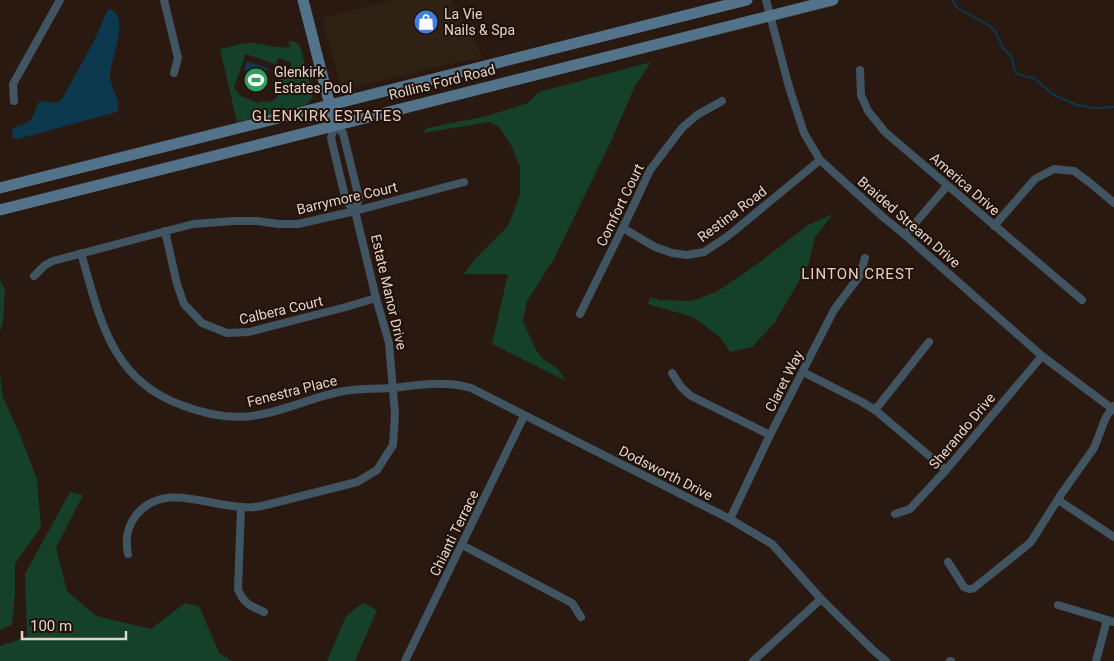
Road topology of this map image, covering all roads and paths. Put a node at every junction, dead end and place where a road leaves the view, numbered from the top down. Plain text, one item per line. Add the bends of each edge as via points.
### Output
1 (60, 0) edge
2 (164, 0) edge
3 (303, 0) edge
4 (747, 0) edge
5 (766, 0) edge
6 (833, 0) edge
7 (770, 16) junction
8 (860, 70) dead end
9 (174, 72) dead end
10 (14, 101) dead end
11 (722, 101) dead end
12 (331, 105) junction
13 (335, 124) junction
14 (820, 160) junction
15 (464, 182) dead end
16 (948, 186) junction
17 (0, 188) edge
18 (1114, 203) edge
19 (0, 210) edge
20 (355, 211) junction
21 (994, 226) junction
22 (623, 228) junction
23 (165, 231) junction
24 (905, 235) junction
25 (81, 253) junction
26 (865, 258) dead end
27 (34, 276) dead end
28 (376, 298) junction
29 (1082, 300) dead end
30 (580, 314) dead end
31 (929, 342) dead end
32 (1042, 356) junction
33 (803, 372) junction
34 (672, 373) dead end
35 (392, 388) junction
36 (1113, 408) edge
37 (875, 410) junction
38 (524, 416) junction
39 (770, 435) junction
40 (946, 470) junction
41 (1058, 500) junction
42 (242, 508) junction
43 (895, 514) dead end
44 (730, 519) junction
45 (1114, 537) edge
46 (462, 545) junction
47 (128, 554) dead end
48 (948, 562) dead end
49 (821, 599) junction
50 (1058, 605) dead end
51 (264, 612) dead end
52 (581, 617) dead end
53 (1111, 621) edge
54 (405, 661) edge
55 (753, 661) edge
56 (886, 661) edge
57 (1096, 661) edge

1 - 10 street via 13,84
2 - 9 street via 178,58
3 - 12 main road, Estate Manor Drive
4 - 12 main road, Rollins Ford Road
5 - 7 street, Braided Stream Drive
6 - 7 main road, Rollins Ford Road
7 - 13 main road, Rollins Ford Road
7 - 14 street, Braided Stream Drive via 804,133
8 - 16 street, America Drive via 861,95 868,111 885,132
11 - 22 street, Comfort Court via 682,128 650,170
12 - 13 main road, Estate Manor Drive
12 - 17 main road, Rollins Ford Road
13 - 19 main road, Rollins Ford Road
13 - 20 street, Estate Manor Drive via 343,133 359,198
13 - 20 street, Estate Manor Drive via 330,138 346,201
14 - 22 street, Restina Road via 704,252 672,253
14 - 24 street, Braided Stream Drive
15 - 20 street, Barrymore Court
16 - 21 street, America Drive
16 - 24 street
18 - 21 street via 1074,171 1054,169 1035,179
20 - 23 street, Barrymore Court via 298,224 234,221 193,224
20 - 28 street, Estate Manor Drive
21 - 29 street, America Drive
22 - 30 street, Comfort Court
23 - 25 street, Barrymore Court
23 - 28 street, Calbera Court via 184,304 202,323 227,333 249,332
24 - 32 street, Braided Stream Drive
25 - 27 street, Barrymore Court via 53,261
25 - 35 street, Fenestra Place via 99,315 115,352 144,384 179,405 204,414 251,416 340,391
26 - 33 street, Claret Way via 860,275 834,310
28 - 35 street, Estate Manor Drive via 389,343
31 - 37 street
32 - 36 street, Braided Stream Drive
32 - 40 street, Sherando Drive
33 - 37 street
33 - 39 street, Claret Way
34 - 39 street via 691,396
35 - 38 street, Dodsworth Drive via 427,383 457,384
35 - 42 street, Estate Manor Drive via 393,445 377,470 357,482
36 - 41 street via 1094,448
37 - 40 street
38 - 44 street, Dodsworth Drive
38 - 46 street, Chianti Terrace
39 - 44 street, Claret Way
40 - 43 street, Sherando Drive via 910,509
41 - 45 street
41 - 48 street via 1030,543 974,588 964,587
42 - 47 street, Estate Manor Drive via 169,497 148,504 128,529
42 - 51 street via 238,589 247,604
44 - 49 street, Dodsworth Drive via 772,544
46 - 52 street via 572,603
46 - 54 street, Chianti Terrace
49 - 55 street
49 - 56 street, Dodsworth Drive
50 - 53 street
53 - 57 street

